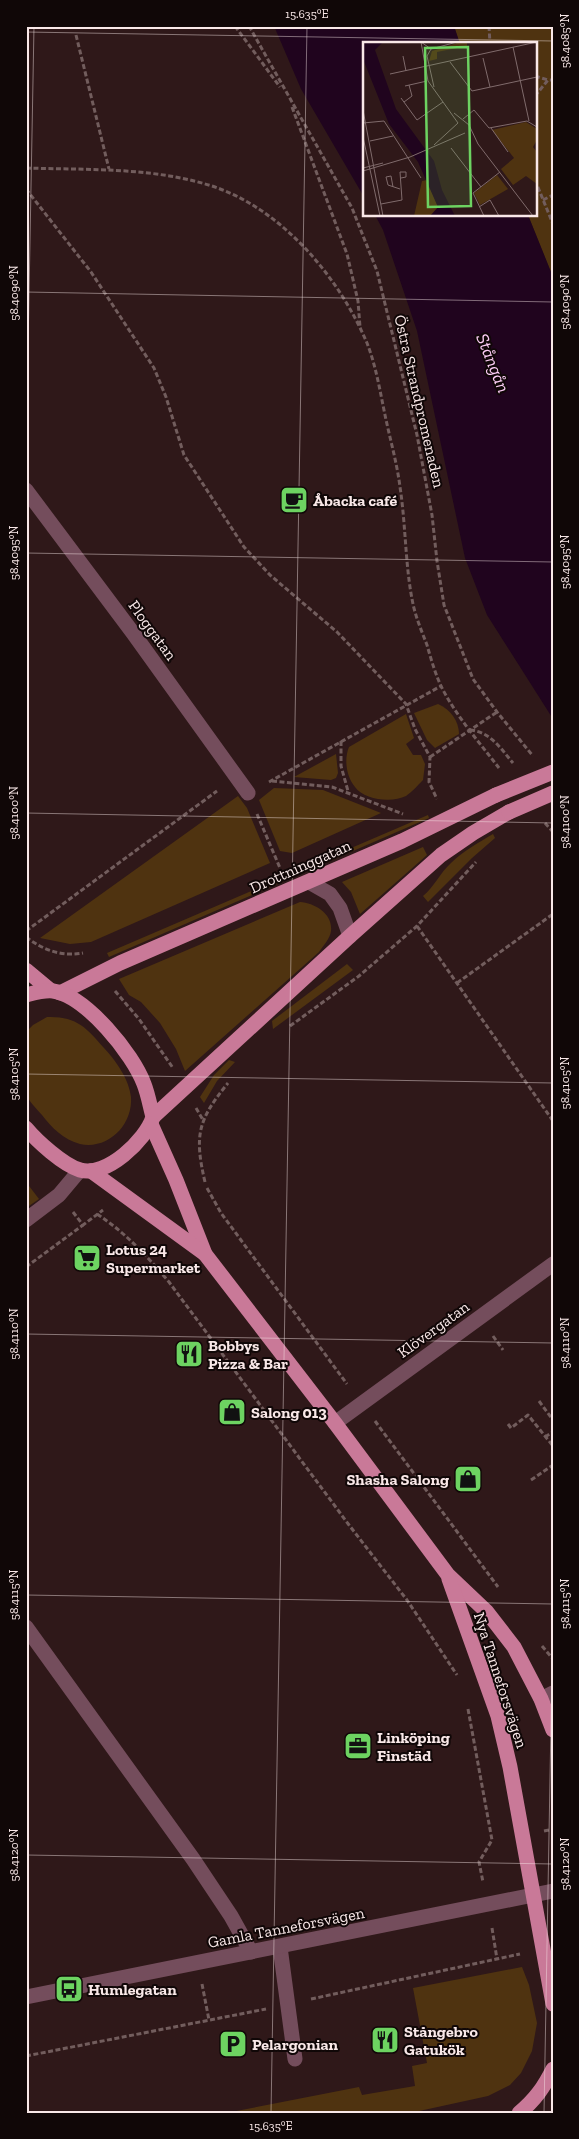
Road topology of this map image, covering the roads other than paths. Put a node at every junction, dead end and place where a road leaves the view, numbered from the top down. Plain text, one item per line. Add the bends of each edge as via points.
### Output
1 (26, 490) edge
2 (553, 772) edge
3 (248, 793) road end
4 (553, 793) edge
5 (308, 882) junction
6 (350, 936) junction
7 (26, 970) edge
8 (55, 991) junction
9 (26, 995) edge
10 (152, 1121) junction
11 (26, 1128) edge
12 (86, 1170) junction
13 (26, 1220) edge
14 (205, 1254) junction
15 (553, 1264) edge
16 (335, 1423) junction
17 (448, 1575) junction
18 (26, 1627) edge
19 (547, 1696) edge
20 (553, 1730) edge
21 (553, 1891) edge
22 (533, 1895) junction
23 (280, 1947) junction
24 (251, 1952) junction
25 (26, 1997) edge
26 (553, 2004) edge
27 (295, 2059) dead end
28 (553, 2069) edge
29 (519, 2113) edge

1 - 3 street, Ploggatan
2 - 5 main road, Drottninggatan, bridge
4 - 6 main road, bridge via 509,812 473,833 441,856
5 - 6 street via 330,894 340,908
5 - 8 main road, Drottninggatan
6 - 10 main road
7 - 8 main road
8 - 9 main road, Drottninggatan
8 - 10 main road, Nya Tanneforsvägen via 101,1021 131,1058 144,1083
10 - 12 main road via 133,1148 116,1161
10 - 14 main road, Nya Tanneforsvägen
11 - 12 main road, Nya Tanneforsvägen via 58,1158
12 - 13 street
12 - 14 main road, Nya Tanneforsvägen
14 - 16 main road, Nya Tanneforsvägen
15 - 16 street, Klövergatan
16 - 17 main road, Nya Tanneforsvägen
17 - 19 main road, Nya Tanneforsvägen via 487,1612
17 - 22 main road, Nya Tanneforsvägen via 498,1716
18 - 24 street via 193,1859
19 - 20 main road, Nya Tanneforsvägen
21 - 22 street, Gamla Tanneforsvägen
22 - 23 street, Gamla Tanneforsvägen
22 - 26 main road, Nya Tanneforsvägen
23 - 24 street, Gamla Tanneforsvägen
23 - 27 street
24 - 25 street, Gamla Tanneforsvägen
28 - 29 main road via 540,2092

